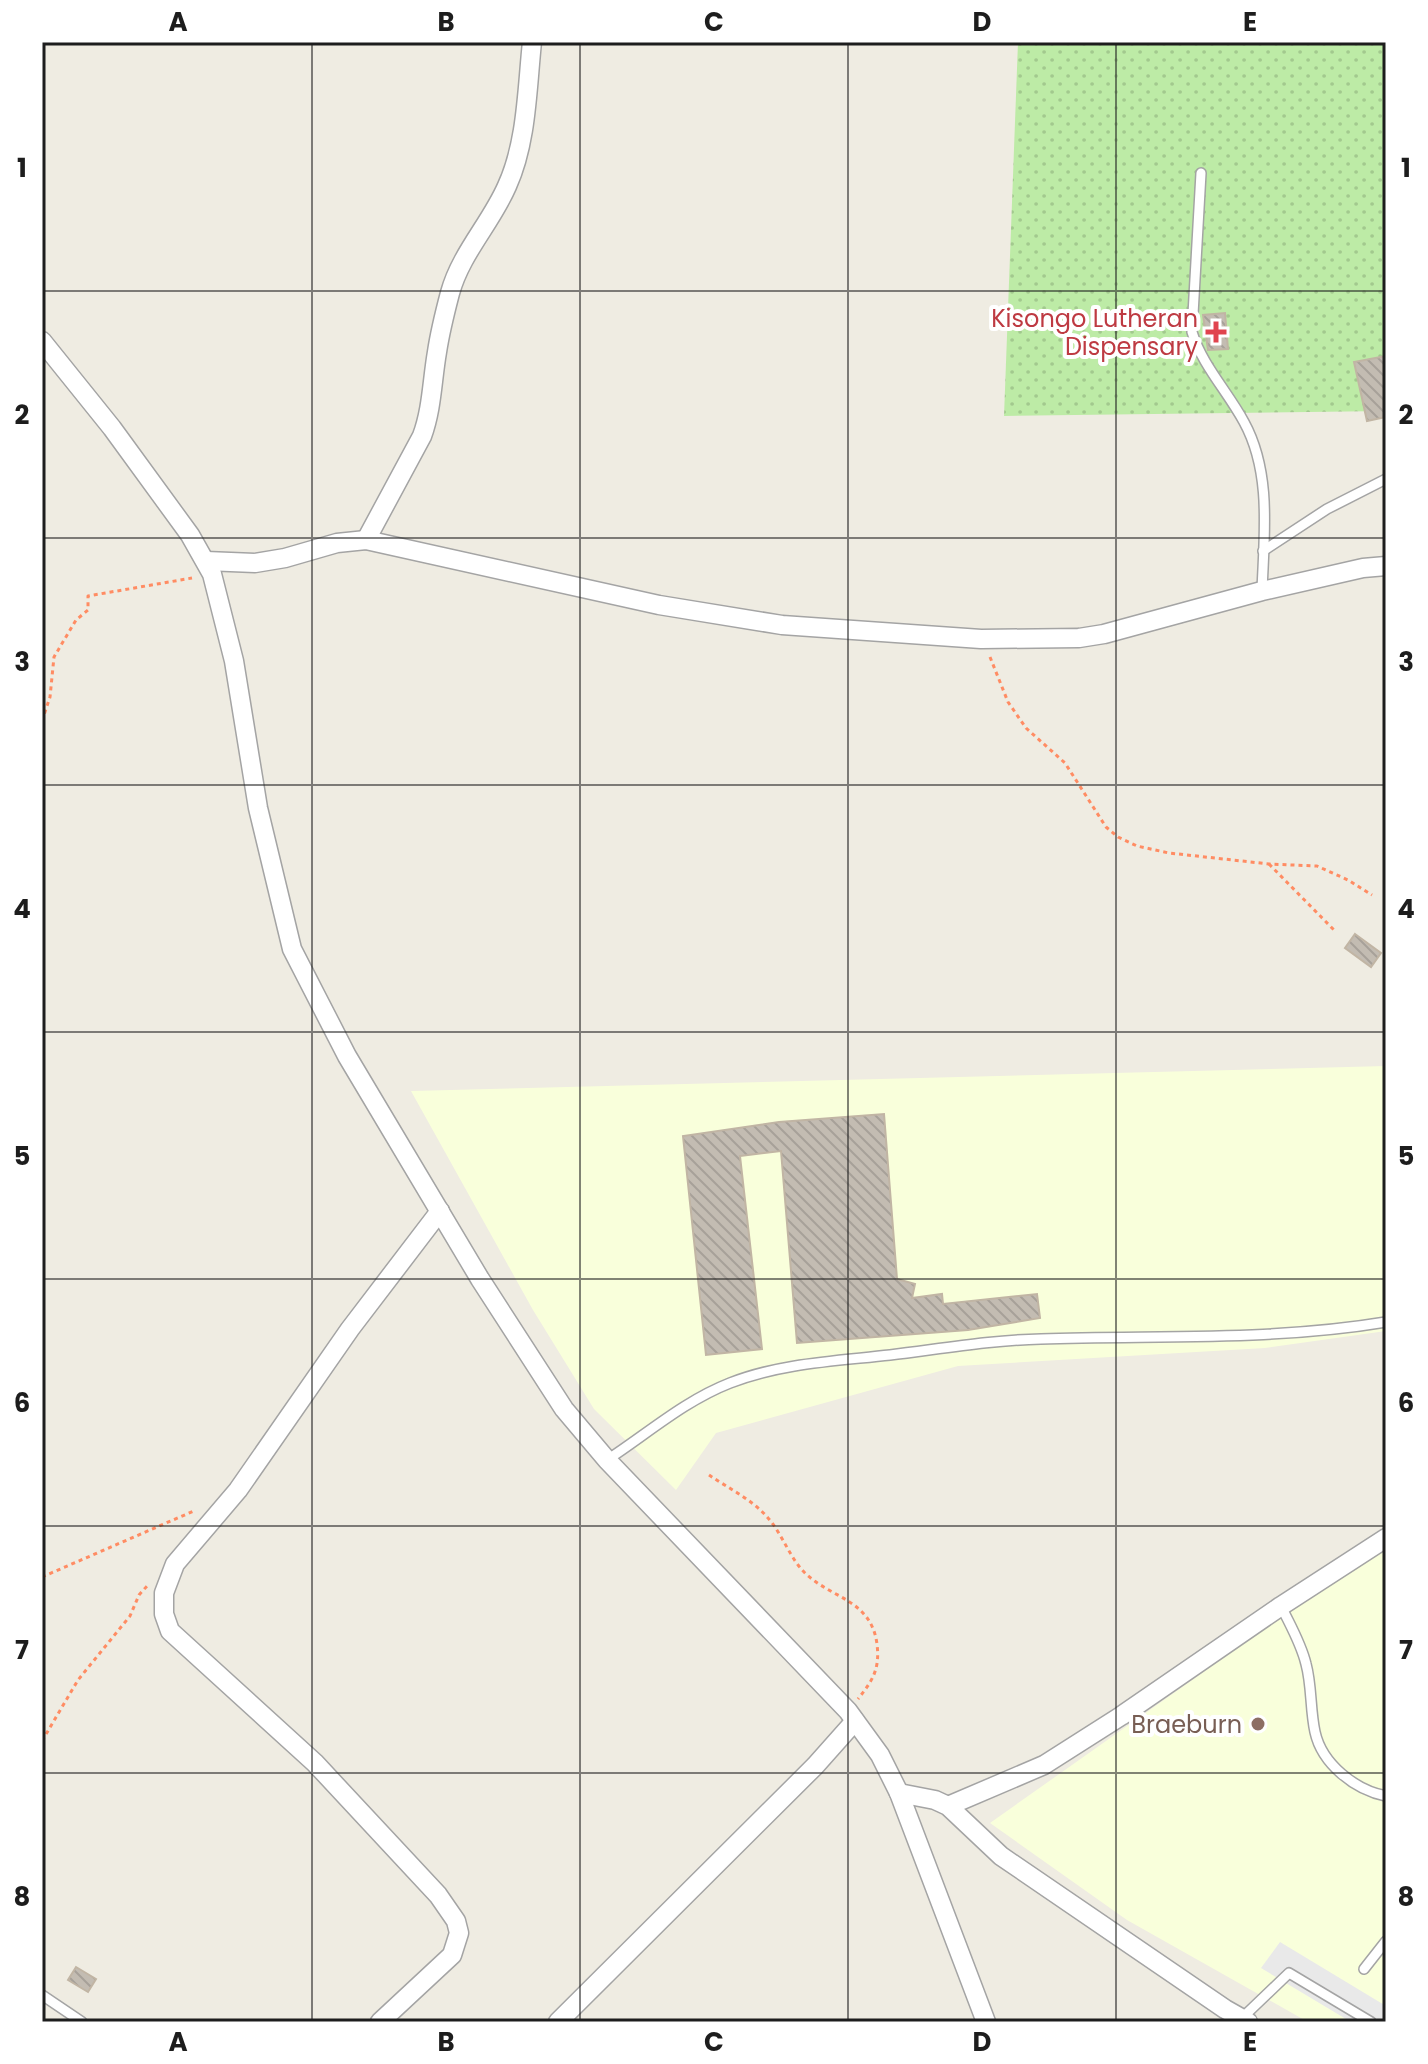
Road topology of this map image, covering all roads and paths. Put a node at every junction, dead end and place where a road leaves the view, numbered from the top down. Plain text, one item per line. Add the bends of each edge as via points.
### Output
1 (532, 42) edge
2 (1201, 173) dead end
3 (42, 341) edge
4 (1386, 479) edge
5 (366, 540) junction
6 (1263, 551) junction
7 (1386, 566) edge
8 (209, 568) junction
9 (1262, 591) junction
10 (981, 639) junction
11 (42, 721) edge
12 (1269, 864) junction
13 (1372, 895) dead end
14 (1335, 931) dead end
15 (440, 1211) junction
16 (1386, 1322) edge
17 (607, 1460) junction
18 (709, 1475) dead end
19 (201, 1508) dead end
20 (1386, 1538) edge
21 (42, 1577) edge
22 (149, 1585) dead end
23 (1281, 1606) junction
24 (852, 1716) junction
25 (42, 1741) edge
26 (899, 1793) junction
27 (1386, 1796) edge
28 (948, 1806) junction
29 (1386, 1941) edge
30 (1364, 1969) dead end
31 (42, 1995) edge
32 (1245, 2020) edge
33 (82, 2022) edge
34 (380, 2022) edge
35 (558, 2022) edge
36 (986, 2022) edge
37 (1371, 2022) edge

1 - 5 street via 513,170 458,270 437,351 429,418
2 - 6 lane via 1192,332 1197,350 1252,440 1261,471
3 - 8 street via 121,440
4 - 6 lane
5 - 8 street
5 - 10 street via 659,605 782,625
6 - 9 lane
7 - 9 street
8 - 11 path via 88,596 88,610 54,657
8 - 15 street via 234,661 261,824 292,949 347,1056
9 - 10 street via 1104,634
10 - 12 path via 1008,702 1026,728 1065,763 1093,810 1118,837 1169,853
12 - 13 path via 1317,866
12 - 14 path
15 - 17 street via 525,1352
15 - 34 street via 238,1490 175,1564 164,1593 170,1631 315,1763 456,1921 459,1933 452,1955
16 - 17 lane via 1230,1336 1037,1339 776,1369 696,1401
17 - 24 street
18 - 24 path via 759,1509 806,1574 855,1605 874,1627 879,1666
19 - 21 path
20 - 23 street
22 - 25 path via 78,1680
23 - 27 lane via 1305,1661 1319,1744 1355,1784
23 - 28 street via 1044,1765
24 - 26 street
24 - 35 street via 804,1776
26 - 28 street
26 - 36 street
28 - 32 street via 1001,1856
29 - 30 lane
31 - 33 lane
32 - 37 lane via 1289,1973

